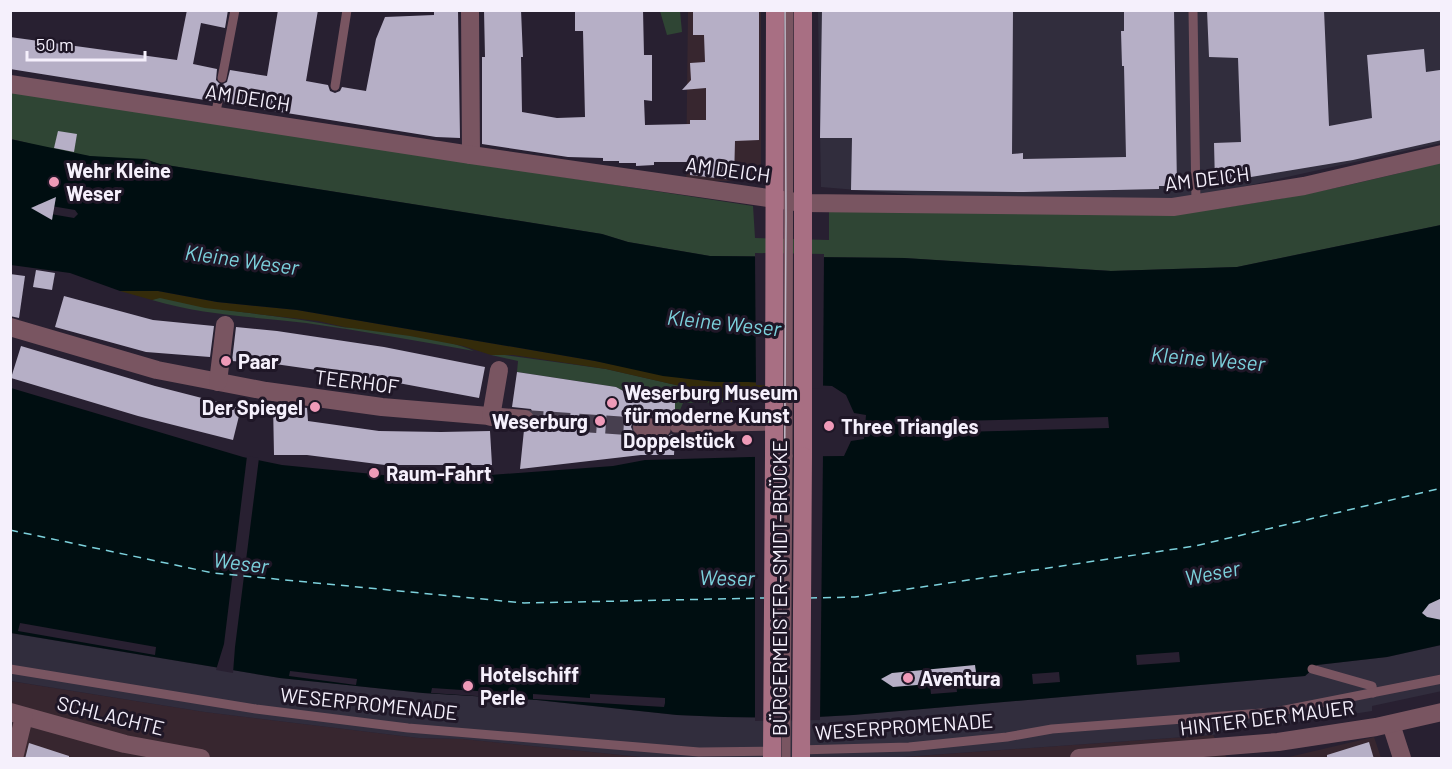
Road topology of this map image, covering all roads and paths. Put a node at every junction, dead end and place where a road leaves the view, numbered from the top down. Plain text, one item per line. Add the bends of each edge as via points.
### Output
1 (235, 10) edge
2 (347, 10) edge
3 (470, 10) edge
4 (775, 10) edge
5 (789, 10) edge
6 (803, 10) edge
7 (1192, 10) edge
8 (222, 78) dead end
9 (10, 84) edge
10 (335, 86) dead end
11 (1442, 154) edge
12 (471, 155) junction
13 (789, 201) junction
14 (1196, 203) junction
15 (790, 238) junction
16 (225, 326) dead end
17 (10, 327) edge
18 (499, 370) dead end
19 (218, 382) junction
20 (788, 388) junction
21 (491, 417) junction
22 (525, 418) tunnel mouth
23 (774, 426) junction
24 (642, 427) tunnel mouth
25 (668, 428) joint
26 (788, 456) junction
27 (10, 669) edge
28 (1312, 669) dead end
29 (1442, 679) edge
30 (1373, 693) junction
31 (1442, 712) edge
32 (17, 714) edge
33 (1391, 724) junction
34 (1281, 751) edge
35 (1145, 756) edge
36 (1091, 758) edge
37 (14, 759) edge
38 (201, 759) edge
39 (772, 759) edge
40 (786, 759) edge
41 (801, 759) edge
42 (1402, 759) edge

1 - 8 lane
2 - 10 lane
3 - 12 street
4 - 13 main road
5 - 13 lane
6 - 13 main road
7 - 14 lane
9 - 12 street, AM DEICH via 217,108
11 - 14 street, AM DEICH via 1304,186
12 - 13 street, AM DEICH
13 - 14 street, AM DEICH via 1173,207
13 - 15 main road
13 - 15 main road
15 - 20 main road, BÜRGERMEISTER-SMIDT-BRÜCKE
15 - 20 main road, BÜRGERMEISTER-SMIDT-BRÜCKE
16 - 19 street
17 - 19 street, TEERHOF via 157,370
18 - 21 street
19 - 21 street, TEERHOF via 382,407
20 - 23 main road, BÜRGERMEISTER-SMIDT-BRÜCKE
20 - 26 main road, BÜRGERMEISTER-SMIDT-BRÜCKE
21 - 22 street, TEERHOF
23 - 25 lane
23 - 26 main road, BÜRGERMEISTER-SMIDT-BRÜCKE
24 - 25 street
26 - 39 main road, BÜRGERMEISTER-SMIDT-BRÜCKE, bridge
26 - 40 lane, bridge
26 - 41 main road, BÜRGERMEISTER-SMIDT-BRÜCKE, bridge
27 - 30 lane, WESERPROMENADE via 256,709 408,728 699,752 909,747 1052,729 1275,712
28 - 30 lane via 1372,686
29 - 30 lane, WESERPROMENADE
31 - 33 street, HINTER DER MAUER
32 - 37 street
32 - 38 street, SCHLACHTE via 125,744
33 - 34 street, HINTER DER MAUER
33 - 42 street
34 - 35 street, HINTER DER MAUER
35 - 36 street, HINTER DER MAUER

